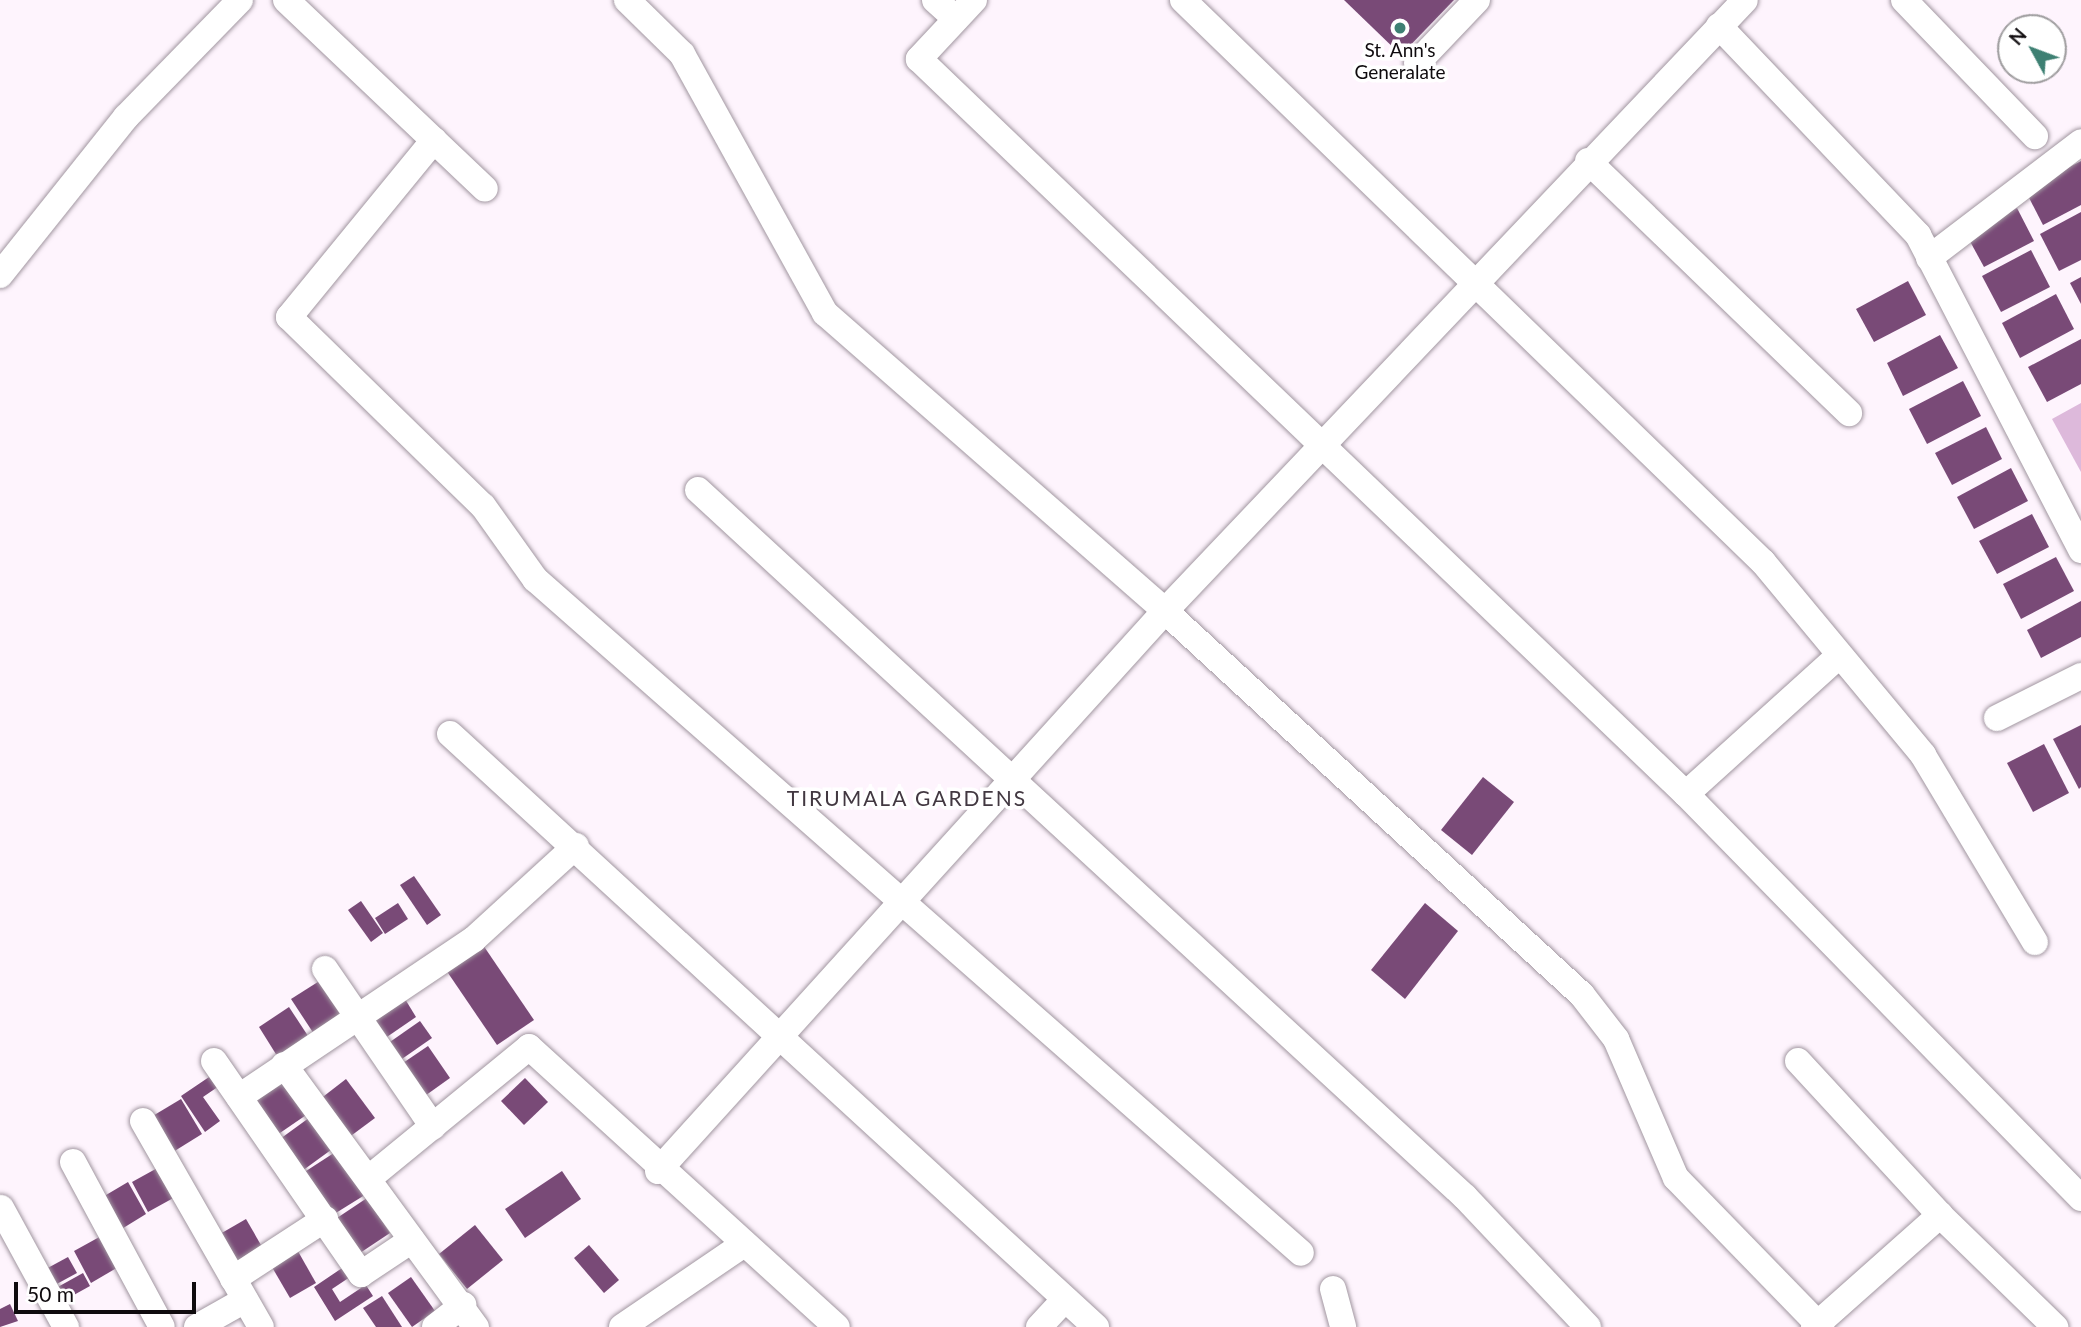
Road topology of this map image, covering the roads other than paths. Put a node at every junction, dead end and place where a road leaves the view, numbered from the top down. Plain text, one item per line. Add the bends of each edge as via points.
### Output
1 (240, 0) edge
2 (286, 0) edge
3 (627, 0) edge
4 (935, 0) edge
5 (974, 0) edge
6 (1184, 0) edge
7 (1477, 0) edge
8 (1745, 0) edge
9 (1904, 0) edge
10 (956, 19) junction
11 (1719, 26) junction
12 (1417, 64) dead end
13 (2035, 136) dead end
14 (434, 140) junction
15 (2081, 142) edge
16 (1588, 161) junction
17 (485, 188) dead end
18 (1929, 258) junction
19 (0, 275) edge
20 (1475, 281) junction
21 (1849, 413) dead end
22 (1320, 447) junction
23 (698, 490) dead end
24 (2081, 550) edge
25 (1165, 611) junction
26 (1840, 655) junction
27 (2081, 676) edge
28 (1997, 718) dead end
29 (450, 734) dead end
30 (1015, 776) junction
31 (1686, 794) junction
32 (576, 846) junction
33 (903, 904) junction
34 (2035, 942) dead end
35 (326, 969) dead end
36 (358, 1014) junction
37 (781, 1040) junction
38 (214, 1061) dead end
39 (1798, 1061) dead end
40 (284, 1065) junction
41 (239, 1097) junction
42 (143, 1121) dead end
43 (433, 1127) junction
44 (73, 1162) dead end
45 (658, 1171) junction
46 (368, 1178) junction
47 (2081, 1198) edge
48 (1, 1208) edge
49 (1940, 1215) junction
50 (325, 1219) junction
51 (412, 1240) junction
52 (744, 1244) junction
53 (1301, 1253) dead end
54 (239, 1289) junction
55 (1333, 1289) dead end
56 (1065, 1299) junction
57 (469, 1316) edge
58 (834, 1326) edge
59 (1817, 1326) edge
60 (66, 1327) edge
61 (162, 1327) edge
62 (197, 1327) edge
63 (261, 1327) edge
64 (435, 1327) edge
65 (622, 1327) edge
66 (1039, 1327) edge
67 (1096, 1327) edge
68 (1342, 1327) edge
69 (1588, 1327) edge
70 (2055, 1327) edge

1 - 19 street via 126,117
2 - 14 street
3 - 25 street via 682,54 825,313
4 - 10 street
5 - 10 street
6 - 20 street
7 - 12 street
8 - 11 street
9 - 13 street
10 - 22 street via 919,59
11 - 16 street
11 - 18 street via 1908,225
14 - 17 street
14 - 33 street via 289,317 483,506 536,579
15 - 18 street
16 - 20 street
16 - 21 street
18 - 24 street
20 - 22 street
20 - 26 street via 1763,562
22 - 25 street
22 - 31 street
23 - 30 street
25 - 30 street
25 - 59 street via 1582,995 1616,1039 1676,1178
26 - 31 street
26 - 34 street via 1923,755
27 - 28 street
29 - 32 street
30 - 33 street
30 - 69 street via 1465,1196
31 - 47 street
32 - 36 street via 474,939
32 - 37 street
33 - 37 street
33 - 53 street
35 - 36 street
36 - 40 street
36 - 43 street
37 - 45 street
37 - 56 street
38 - 41 street
39 - 49 street
40 - 41 street
40 - 46 street
41 - 50 street
42 - 54 street
43 - 45 street via 529,1047
43 - 46 street
44 - 61 street
45 - 52 street
46 - 51 street
48 - 60 street
49 - 59 street
49 - 70 street
50 - 51 street via 361,1274
50 - 54 street
51 - 57 street
52 - 58 street
52 - 65 street
54 - 62 street
54 - 63 street
55 - 68 street
56 - 66 street
56 - 67 street
57 - 64 street

